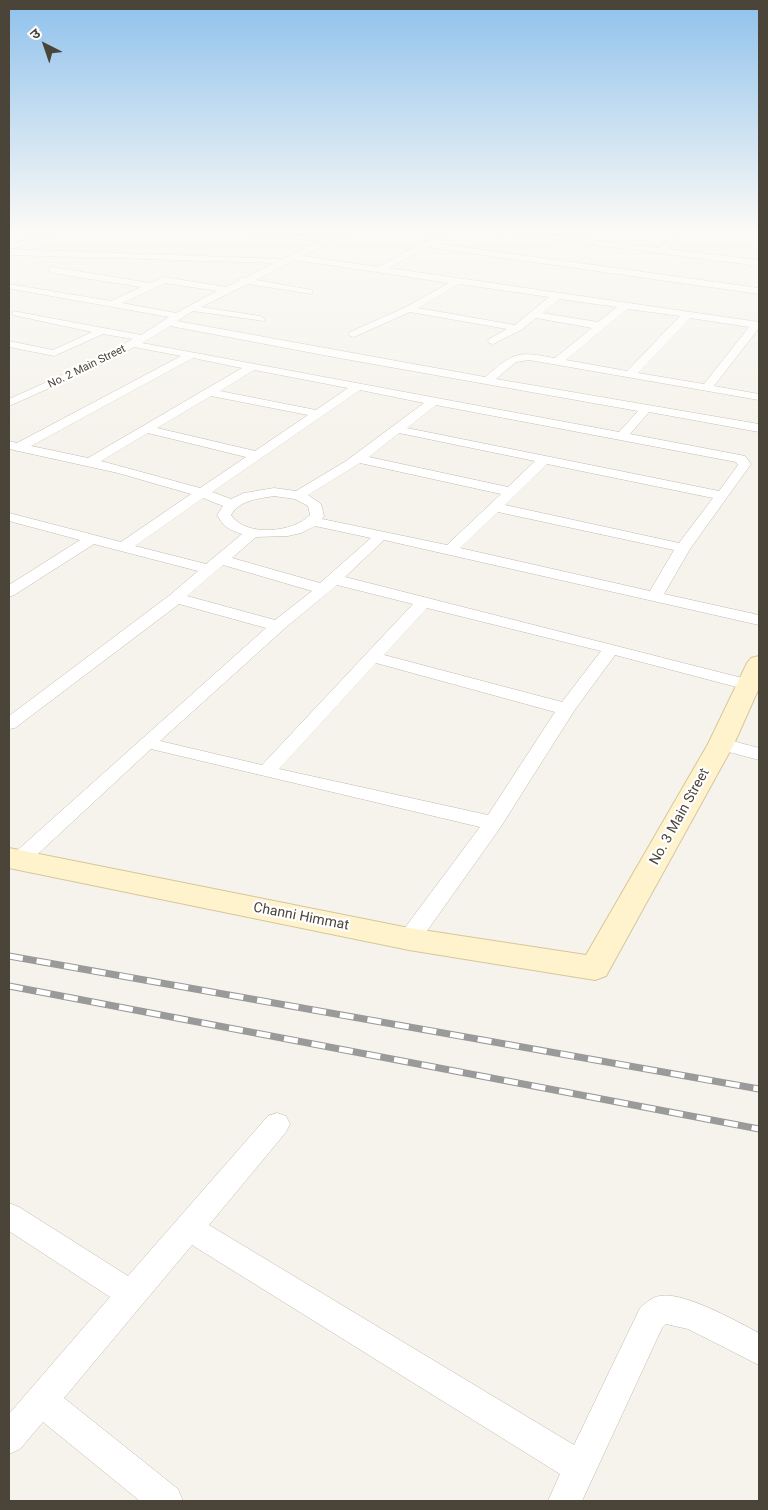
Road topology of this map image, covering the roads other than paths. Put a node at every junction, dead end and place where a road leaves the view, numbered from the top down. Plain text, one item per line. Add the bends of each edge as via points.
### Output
1 (47, 300) edge
2 (96, 300) edge
3 (121, 300) edge
4 (205, 300) edge
5 (423, 300) edge
6 (552, 300) edge
7 (591, 300) edge
8 (114, 304) junction
9 (625, 305) junction
10 (191, 308) junction
11 (409, 308) junction
12 (688, 314) junction
13 (12, 315) edge
14 (535, 315) junction
15 (172, 319) junction
16 (260, 319) dead end
17 (758, 324) edge
18 (601, 326) junction
19 (517, 328) junction
20 (102, 331) junction
21 (354, 334) dead end
22 (138, 341) junction
23 (493, 341) dead end
24 (12, 347) edge
25 (191, 355) junction
26 (339, 355) junction
27 (557, 362) junction
28 (252, 367) junction
29 (630, 374) junction
30 (307, 377) junction
31 (488, 380) junction
32 (356, 387) junction
33 (707, 387) junction
34 (210, 392) junction
35 (759, 397) edge
36 (11, 402) edge
37 (432, 402) junction
38 (648, 408) junction
39 (318, 414) junction
40 (759, 428) edge
41 (145, 429) junction
42 (396, 429) junction
43 (621, 437) junction
44 (14, 446) edge
45 (255, 455) junction
46 (359, 459) junction
47 (543, 461) junction
48 (89, 463) junction
49 (202, 492) junction
50 (510, 492) junction
51 (298, 495) junction
52 (721, 496) junction
53 (231, 504) junction
54 (496, 507) junction
55 (9, 517) edge
56 (313, 521) junction
57 (252, 533) junction
58 (382, 535) junction
59 (93, 538) junction
60 (123, 547) junction
61 (684, 548) junction
62 (450, 550) junction
63 (217, 565) junction
64 (328, 584) junction
65 (13, 585) edge
66 (655, 596) junction
67 (176, 598) junction
68 (423, 603) junction
69 (759, 620) edge
70 (278, 626) junction
71 (611, 648) junction
72 (373, 657) junction
73 (754, 674) edge
74 (566, 709) junction
75 (9, 724) edge
76 (146, 742) junction
77 (721, 744) junction
78 (759, 754) edge
79 (266, 772) junction
80 (493, 823) junction
81 (14, 859) edge
82 (409, 939) junction
83 (595, 968) joint
84 (277, 1124) dead end
85 (9, 1216) edge
86 (189, 1228) junction
87 (132, 1295) junction
88 (759, 1350) edge
89 (41, 1400) junction
90 (9, 1438) edge
91 (580, 1468) junction
92 (166, 1501) edge
93 (565, 1501) edge

1 - 13 street
2 - 8 street
3 - 8 street
4 - 10 street, No. 2 Main Street
5 - 11 street
6 - 14 street
7 - 9 street
8 - 15 street
9 - 12 street
9 - 18 street
10 - 15 street, No. 2 Main Street
10 - 16 street
11 - 19 street
11 - 21 street
12 - 17 street
12 - 29 street
13 - 20 street
14 - 18 street
14 - 19 street
15 - 22 street, No. 2 Main Street
15 - 26 street
17 - 33 street
18 - 27 street
19 - 23 street
20 - 22 street
20 - 24 street via 54,353
22 - 25 street
22 - 36 street, No. 2 Main Street via 94,365
25 - 28 street
25 - 44 street
26 - 30 street
26 - 31 street
27 - 29 street
27 - 31 street via 513,358
28 - 30 street
28 - 34 street
29 - 33 street
30 - 32 street
31 - 38 street
32 - 37 street
32 - 39 street
33 - 35 street
34 - 39 street
34 - 41 street
37 - 42 street
37 - 43 street
38 - 40 street
38 - 43 street
39 - 45 street
41 - 45 street
41 - 48 street
42 - 46 street
42 - 47 street
43 - 52 street via 740,459 745,464 743,468
44 - 48 street
45 - 49 street
46 - 50 street
46 - 51 street
47 - 50 street
47 - 52 street
48 - 49 street
49 - 53 street
49 - 60 street
50 - 54 street
51 - 53 street via 274,492 249,496
51 - 56 street via 314,504 317,516
52 - 61 street
53 - 57 street via 224,515 232,526
54 - 61 street
54 - 62 street
55 - 59 street
56 - 57 street via 304,527 280,533
56 - 58 street
57 - 63 street
58 - 62 street
58 - 64 street
59 - 60 street
59 - 65 street
60 - 63 street
61 - 66 street
62 - 66 street
63 - 64 street
63 - 67 street
64 - 68 street
64 - 70 street
66 - 69 street
67 - 70 street
67 - 75 street
68 - 71 street
68 - 72 street
70 - 76 street
71 - 73 street
71 - 74 street
72 - 74 street
72 - 79 street
73 - 77 street, No. 3 Main Street
74 - 80 street
76 - 79 street
76 - 81 street
77 - 78 street
77 - 83 street, No. 3 Main Street
79 - 80 street
80 - 82 street
81 - 82 street, Channi Himmat
82 - 83 street, Channi Himmat
84 - 86 street
85 - 87 street
86 - 87 street
86 - 91 street
87 - 89 street
88 - 91 street via 689,1314 673,1309 660,1310 651,1318
89 - 90 street
89 - 92 street
91 - 93 street

